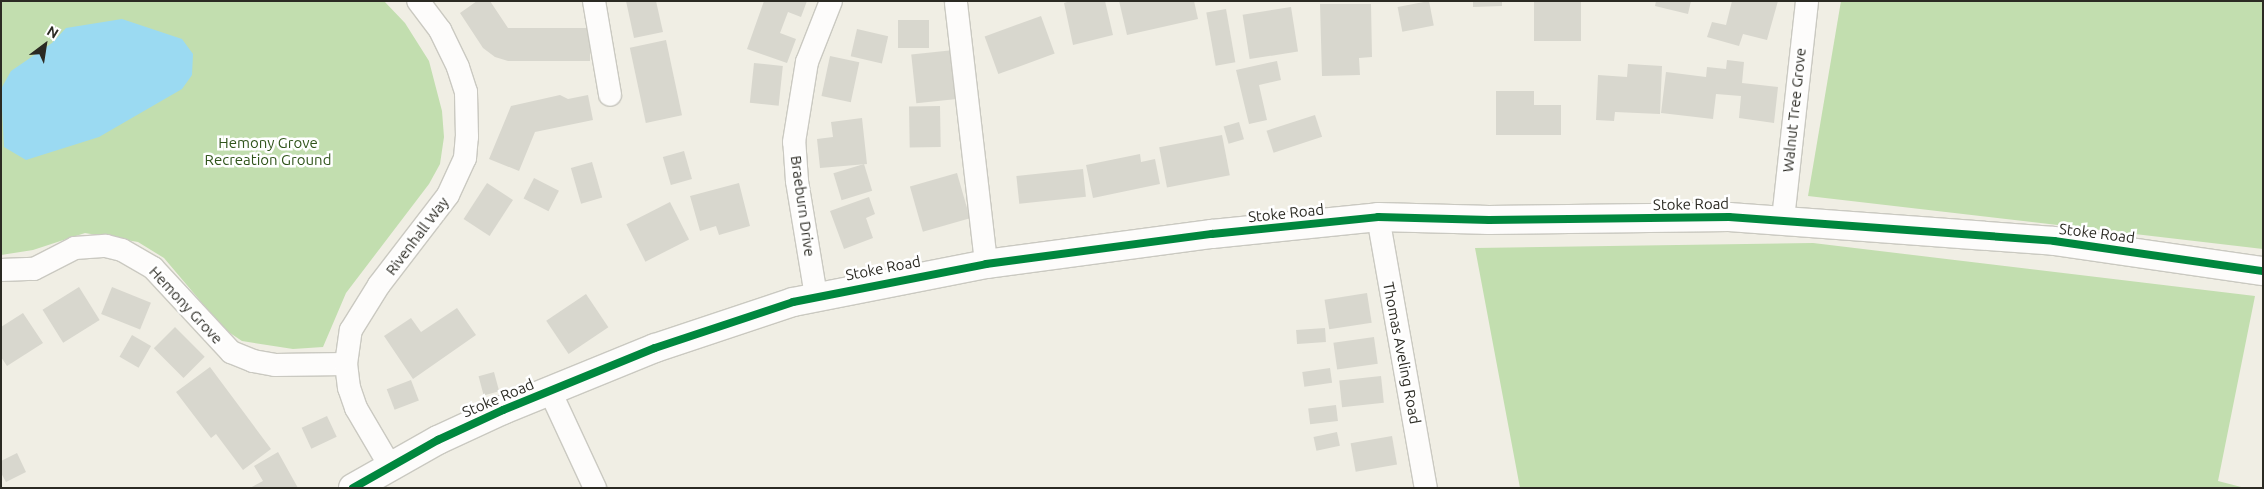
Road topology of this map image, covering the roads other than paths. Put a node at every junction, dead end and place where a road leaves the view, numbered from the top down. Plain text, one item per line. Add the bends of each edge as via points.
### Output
1 (418, 1) edge
2 (594, 1) edge
3 (830, 1) edge
4 (1806, 1) edge
5 (959, 2) edge
6 (610, 95) dead end
7 (1378, 218) junction
8 (1783, 219) junction
9 (986, 264) junction
10 (1, 270) edge
11 (2263, 271) edge
12 (816, 296) junction
13 (346, 364) junction
14 (550, 391) junction
15 (390, 466) junction
16 (353, 488) edge
17 (595, 488) edge
18 (1426, 488) edge

1 - 13 street, Rivenhall Way via 444,36 466,92 465,158 448,195 363,309 351,330
2 - 6 street
3 - 12 street, Braeburn Drive via 807,62 794,142 797,181
4 - 8 street, Walnut Tree Grove
5 - 9 street
7 - 8 street, Stoke Road
7 - 9 street, Stoke Road via 1203,236
7 - 18 street, Thomas Aveling Road
8 - 11 street, Stoke Road via 2054,242
9 - 12 street, Stoke Road
10 - 13 street, Hemony Grove via 34,269 75,248 106,246 122,250 153,268 209,332 236,355 287,366
12 - 14 street, Stoke Road via 655,348
13 - 15 street, Rivenhall Way via 356,408
14 - 15 street, Stoke Road via 473,423
14 - 17 street
15 - 16 street, Stoke Road

